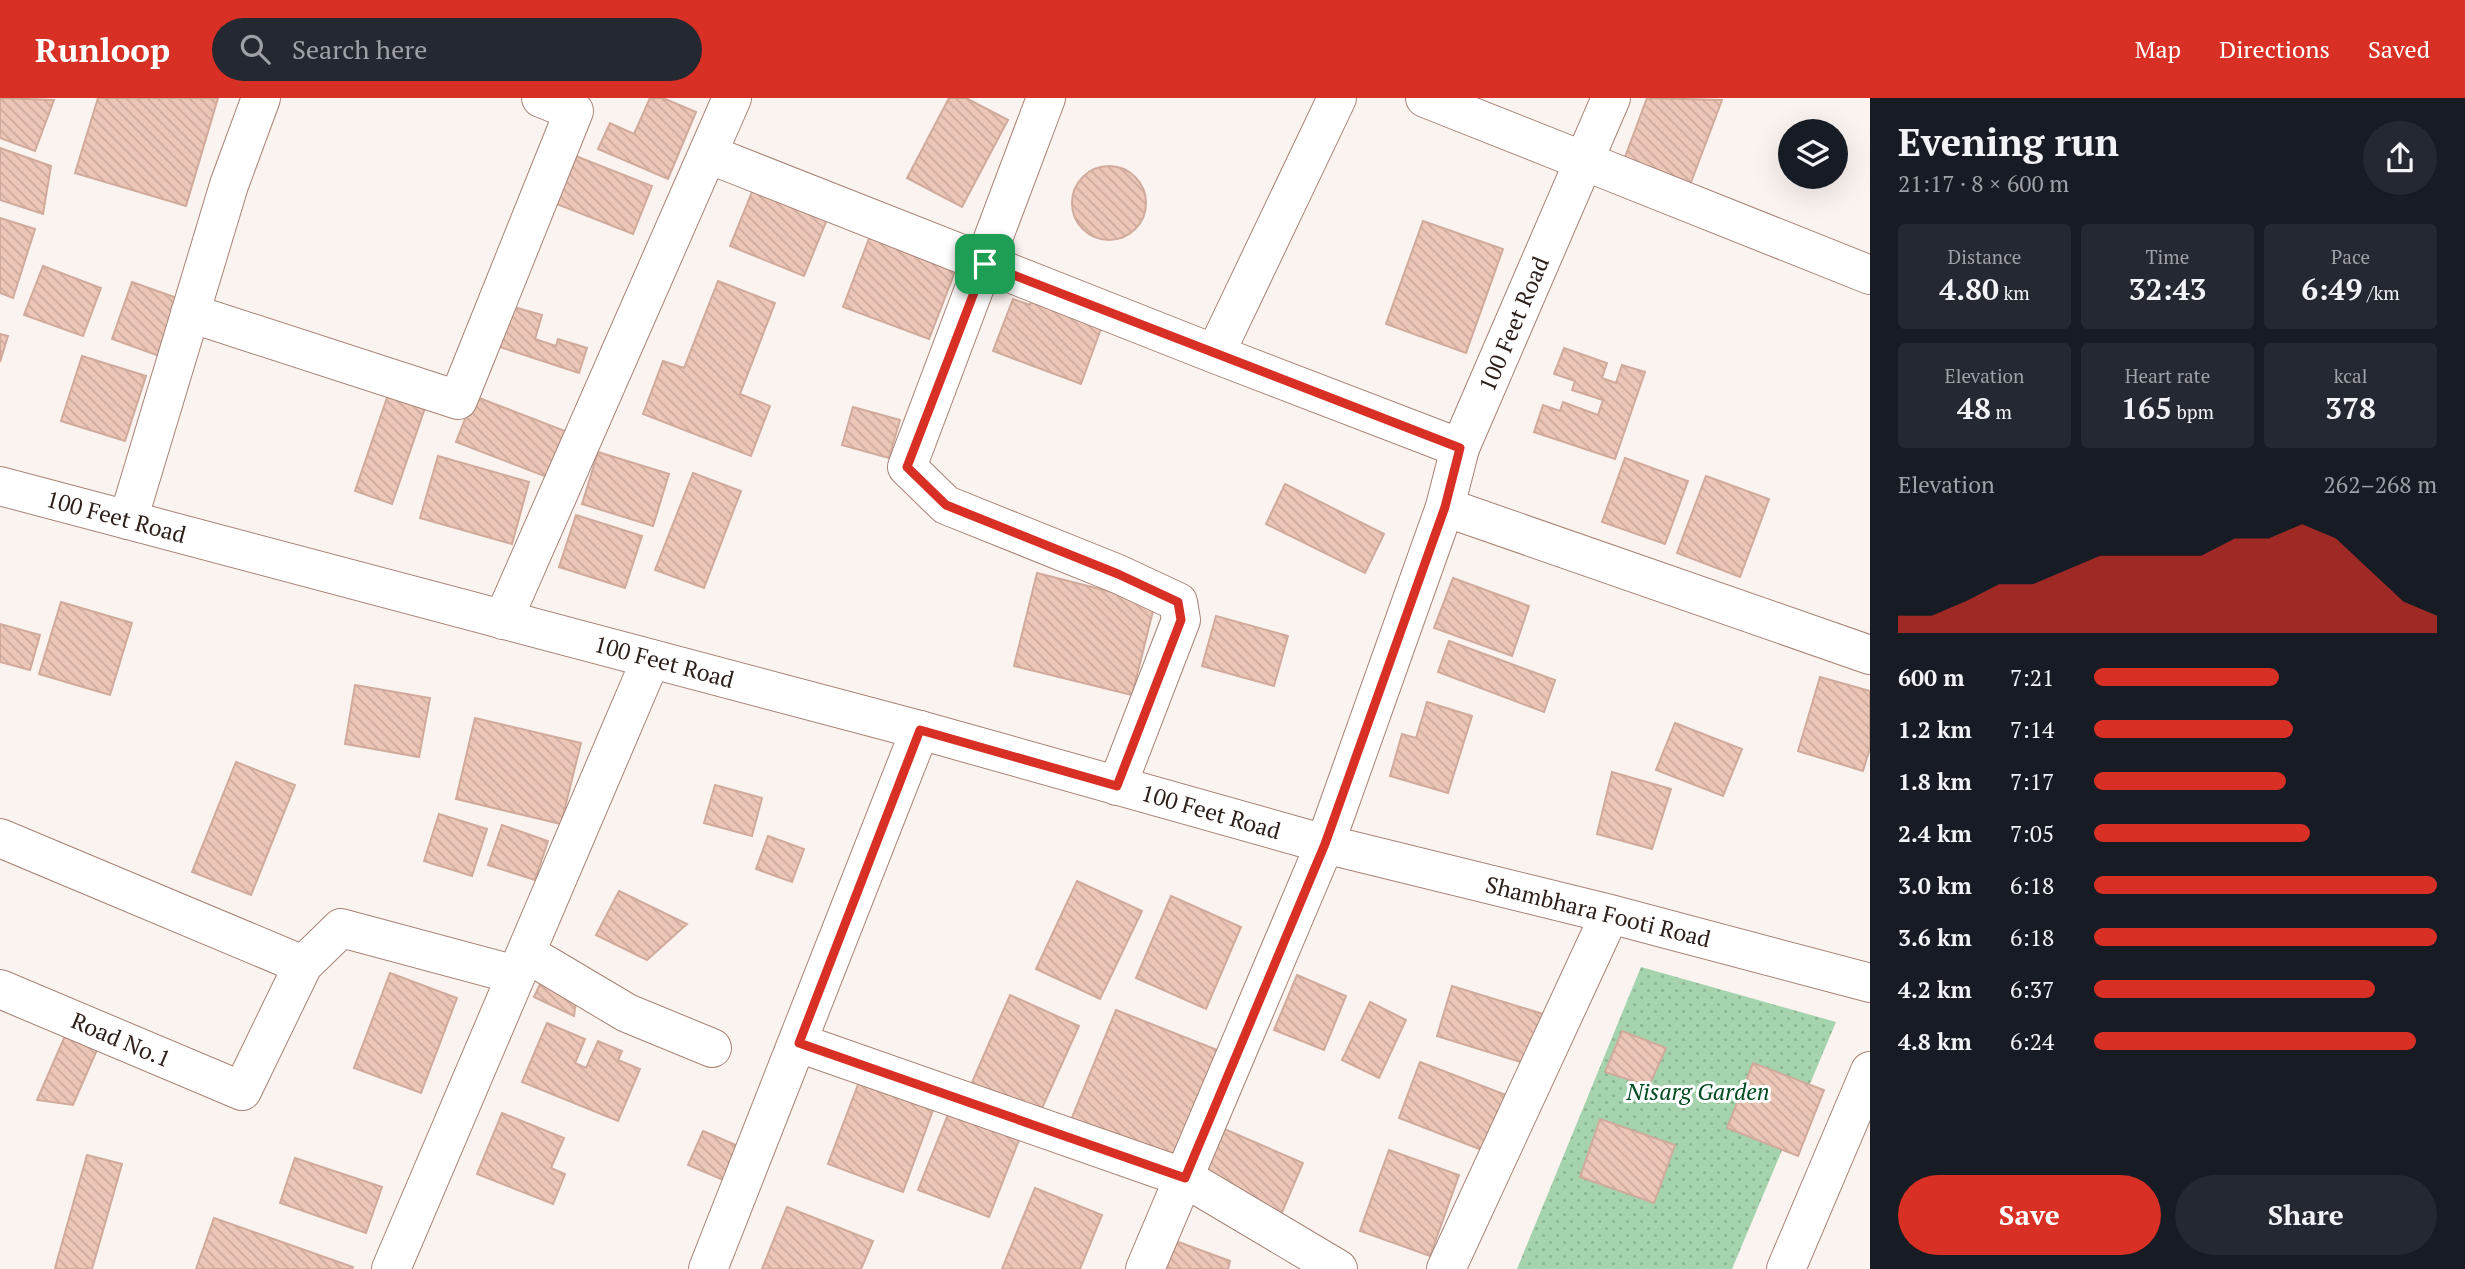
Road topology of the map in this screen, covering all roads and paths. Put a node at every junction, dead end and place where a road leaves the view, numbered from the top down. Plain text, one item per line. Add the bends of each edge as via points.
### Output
1 (261, 98) edge
2 (541, 98) edge
3 (732, 98) edge
4 (1046, 98) edge
5 (1337, 98) edge
6 (1425, 98) edge
7 (1611, 98) edge
8 (708, 154) junction
9 (1584, 161) junction
10 (985, 264) junction
11 (1870, 275) edge
12 (190, 313) junction
13 (1215, 354) junction
14 (1460, 448) junction
15 (0, 486) edge
16 (1445, 507) junction
17 (128, 520) junction
18 (503, 620) junction
19 (1870, 655) edge
20 (651, 659) junction
21 (920, 730) junction
22 (1117, 786) junction
23 (0, 838) edge
24 (1325, 844) junction
25 (1609, 914) junction
26 (521, 964) junction
27 (303, 965) junction
28 (1870, 983) edge
29 (0, 989) edge
30 (799, 1043) junction
31 (712, 1048) dead end
32 (1870, 1071) edge
33 (1185, 1178) junction
34 (391, 1269) edge
35 (708, 1269) edge
36 (1144, 1269) edge
37 (1338, 1269) edge
38 (1446, 1269) edge
39 (1786, 1269) edge

1 - 12 street
2 - 12 street via 574,111 458,400
3 - 8 street
4 - 10 street
5 - 13 street
6 - 9 street
7 - 9 street, 100 Feet Road
8 - 10 street
8 - 18 street
9 - 11 street
9 - 14 street, 100 Feet Road
10 - 13 street
10 - 22 street via 907,467 946,505 1178,602 1181,620
12 - 17 street
13 - 14 street
14 - 16 street, 100 Feet Road
15 - 17 street, 100 Feet Road
16 - 19 street
16 - 24 street, 100 Feet Road
17 - 18 street, 100 Feet Road
18 - 20 street, 100 Feet Road
20 - 21 street, 100 Feet Road
20 - 26 street
21 - 22 street, 100 Feet Road
21 - 30 street
22 - 24 street, 100 Feet Road
23 - 27 street
24 - 25 street, Shambhara Footi Road
24 - 33 street
25 - 28 street, Shambhara Footi Road
25 - 38 street
26 - 27 street via 341,928
26 - 31 street
26 - 34 street
27 - 29 street, Road No.1 via 242,1091
30 - 33 street
30 - 35 street
32 - 39 street
33 - 36 street
33 - 37 street

